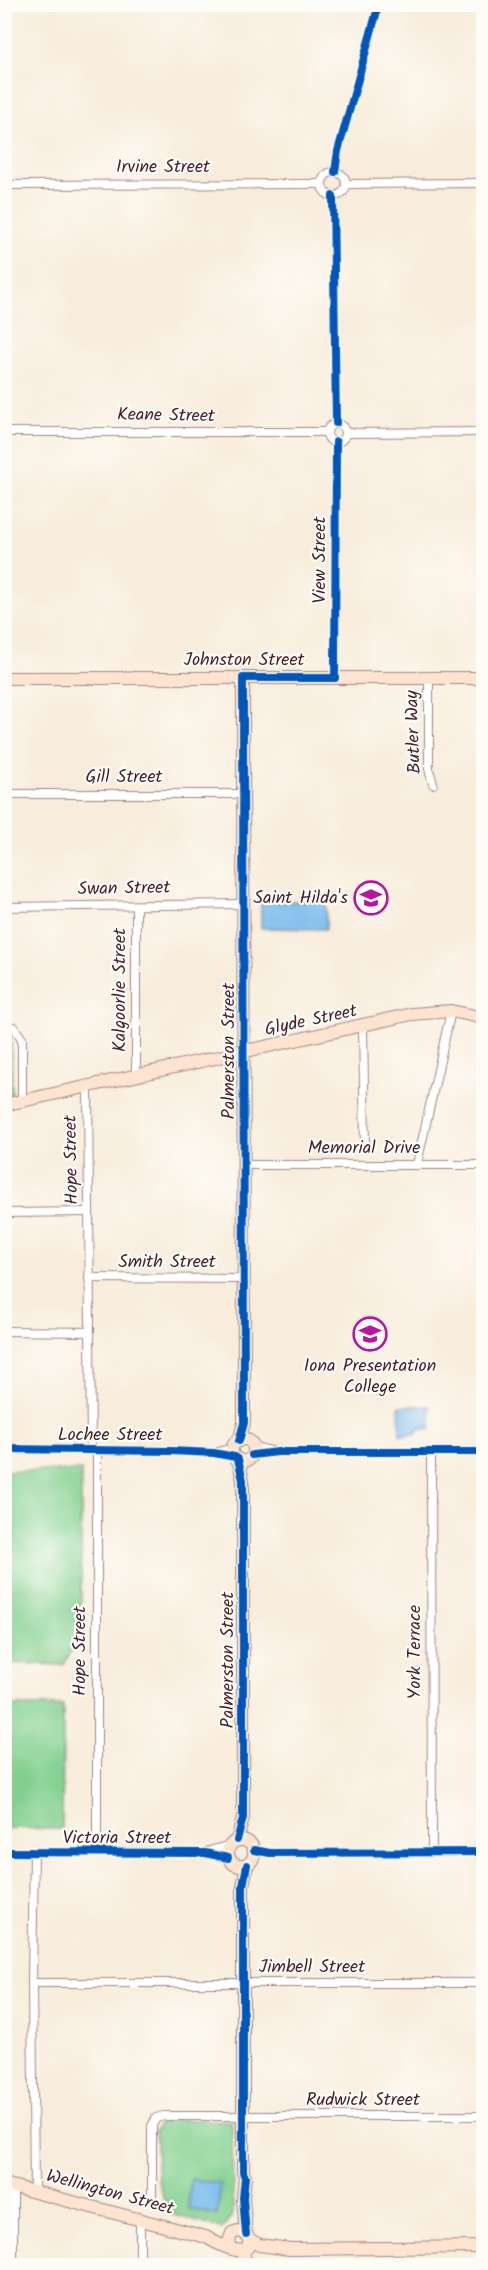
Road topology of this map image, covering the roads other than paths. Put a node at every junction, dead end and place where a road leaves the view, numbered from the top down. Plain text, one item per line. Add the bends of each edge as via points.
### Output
1 (379, 4) edge
2 (335, 172) junction
3 (483, 183) edge
4 (322, 184) junction
5 (346, 184) junction
6 (4, 185) edge
7 (333, 196) junction
8 (336, 423) junction
9 (4, 432) edge
10 (326, 432) junction
11 (483, 432) edge
12 (345, 433) junction
13 (336, 442) junction
14 (483, 512) edge
15 (483, 533) edge
16 (4, 678) edge
17 (243, 678) junction
18 (335, 678) junction
19 (483, 678) edge
20 (429, 679) junction
21 (433, 784) dead end
22 (4, 794) edge
23 (244, 794) junction
24 (244, 904) junction
25 (136, 906) junction
26 (4, 907) edge
27 (451, 1011) junction
28 (483, 1018) edge
29 (363, 1026) junction
30 (4, 1027) edge
31 (244, 1051) junction
32 (136, 1074) junction
33 (88, 1085) junction
34 (22, 1101) junction
35 (4, 1105) edge
36 (364, 1146) dead end
37 (417, 1164) junction
38 (244, 1165) junction
39 (483, 1165) edge
40 (89, 1212) junction
41 (4, 1213) edge
42 (89, 1278) junction
43 (244, 1279) junction
44 (4, 1331) edge
45 (90, 1332) junction
46 (4, 1449) edge
47 (94, 1450) junction
48 (244, 1451) junction
49 (431, 1452) junction
50 (483, 1452) edge
51 (4, 1852) edge
52 (34, 1852) junction
53 (432, 1852) junction
54 (483, 1852) edge
55 (97, 1853) junction
56 (242, 1853) junction
57 (32, 1983) junction
58 (483, 1983) edge
59 (243, 1984) junction
60 (243, 2116) junction
61 (483, 2116) edge
62 (9, 2185) edge
63 (34, 2192) junction
64 (152, 2199) dead end
65 (140, 2219) junction
66 (240, 2242) junction
67 (483, 2247) edge
68 (13, 2265) edge
69 (140, 2265) edge
70 (239, 2265) edge
71 (244, 2265) edge

1 - 2 street
2 - 4 street via 327,174
2 - 5 street
3 - 5 street
4 - 6 street, Irvine Street
4 - 7 street
5 - 7 street via 340,194
7 - 8 street
8 - 10 street
8 - 12 street
9 - 10 street, Keane Street
10 - 13 street
11 - 12 street
12 - 13 street
13 - 18 street, View Street
14 - 15 street
16 - 17 street, Johnston Street
17 - 18 street, Johnston Street
17 - 23 street, Palmerston Street
18 - 20 street, Johnston Street
19 - 20 street, Johnston Street
20 - 21 street, Butler Way via 429,769
22 - 23 street, Gill Street
23 - 24 street, Palmerston Street
24 - 25 street, Swan Street
24 - 31 street, Palmerston Street
25 - 26 street, Swan Street
25 - 32 street, Kalgoorlie Street
27 - 28 street, Glyde Street
27 - 29 street, Glyde Street via 412,1014
27 - 37 street
29 - 31 street, Glyde Street
29 - 36 street
30 - 34 street via 14,1027 22,1039
31 - 32 street, Glyde Street
31 - 38 street, Palmerston Street
32 - 33 street, Glyde Street
33 - 34 street, Glyde Street
33 - 40 street, Hope Street
34 - 35 street, Glyde Street
37 - 38 street, Memorial Drive
37 - 39 street, Memorial Drive
38 - 43 street, Palmerston Street
40 - 41 street
40 - 42 street, Hope Street
42 - 43 street, Smith Street
42 - 45 street, Hope Street
43 - 48 street, Palmerston Street
44 - 45 street
45 - 47 street, Hope Street
46 - 47 street, Lochee Street
47 - 48 street, Lochee Street
47 - 55 street, Hope Street
48 - 49 street, Lochee Street
48 - 56 street, Palmerston Street
49 - 50 street, Lochee Street
49 - 53 street, York Terrace
51 - 52 street, Victoria Street
52 - 55 street, Victoria Street
52 - 57 street
53 - 54 street, Victoria Street
53 - 56 street, Victoria Street
55 - 56 street, Victoria Street
56 - 59 street
57 - 59 street, Jimbell Street
57 - 63 street
58 - 59 street, Jimbell Street
59 - 60 street
60 - 61 street, Rudwick Street
60 - 64 street, Rudwick Street via 156,2118 152,2126
60 - 66 street via 243,2172 238,2181
62 - 63 street, Wellington Street
62 - 68 street
63 - 65 street, Wellington Street
65 - 66 street, Wellington Street
65 - 69 street
66 - 67 street, Wellington Street via 290,2249
66 - 70 street
66 - 71 street

